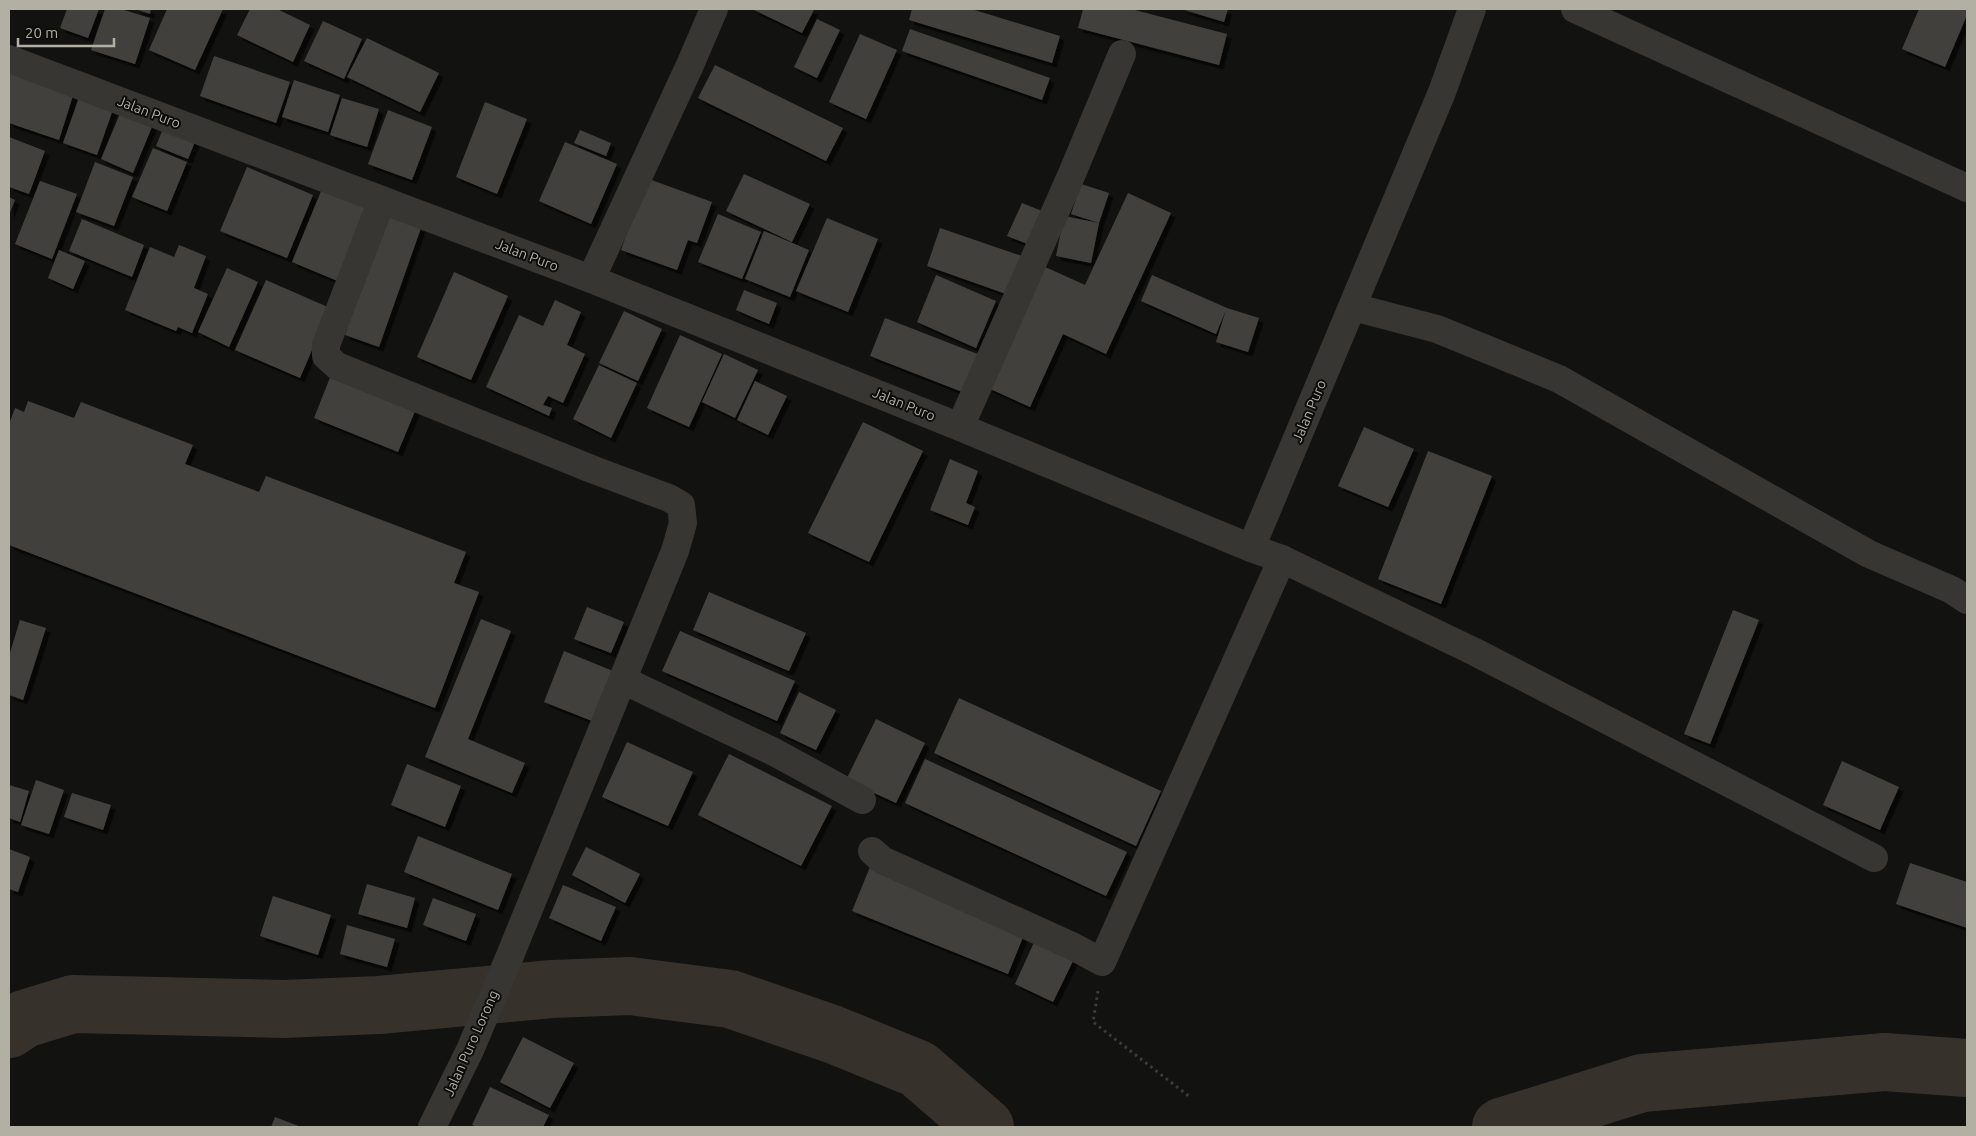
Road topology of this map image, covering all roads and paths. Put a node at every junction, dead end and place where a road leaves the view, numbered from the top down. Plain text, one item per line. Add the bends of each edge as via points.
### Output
1 (714, 9) edge
2 (1472, 9) edge
3 (1575, 9) edge
4 (1122, 54) dead end
5 (9, 59) edge
6 (1967, 188) edge
7 (382, 200) junction
8 (591, 279) junction
9 (1353, 306) junction
10 (960, 427) junction
11 (1252, 548) junction
12 (1282, 559) junction
13 (1967, 600) edge
14 (623, 680) junction
15 (862, 800) dead end
16 (872, 851) dead end
17 (1874, 858) dead end
18 (1102, 962) junction
19 (1190, 1097) dead end
20 (432, 1127) edge

1 - 8 street
2 - 9 street, Jalan Puro via 1442,92
3 - 6 street
4 - 10 street
5 - 7 street, Jalan Puro
7 - 8 street, Jalan Puro
7 - 14 street, Jalan Puro Lorong via 326,345 326,356 337,366 681,505 682,523 675,551
8 - 10 street, Jalan Puro
9 - 11 street, Jalan Puro
9 - 13 street via 1437,329 1559,379 1869,554 1952,590
10 - 11 street, Jalan Puro
11 - 12 street
12 - 17 street via 1475,652
12 - 18 street
14 - 15 street via 774,752
14 - 20 street, Jalan Puro Lorong via 470,1050
16 - 18 street via 882,860
18 - 19 path via 1093,1022

